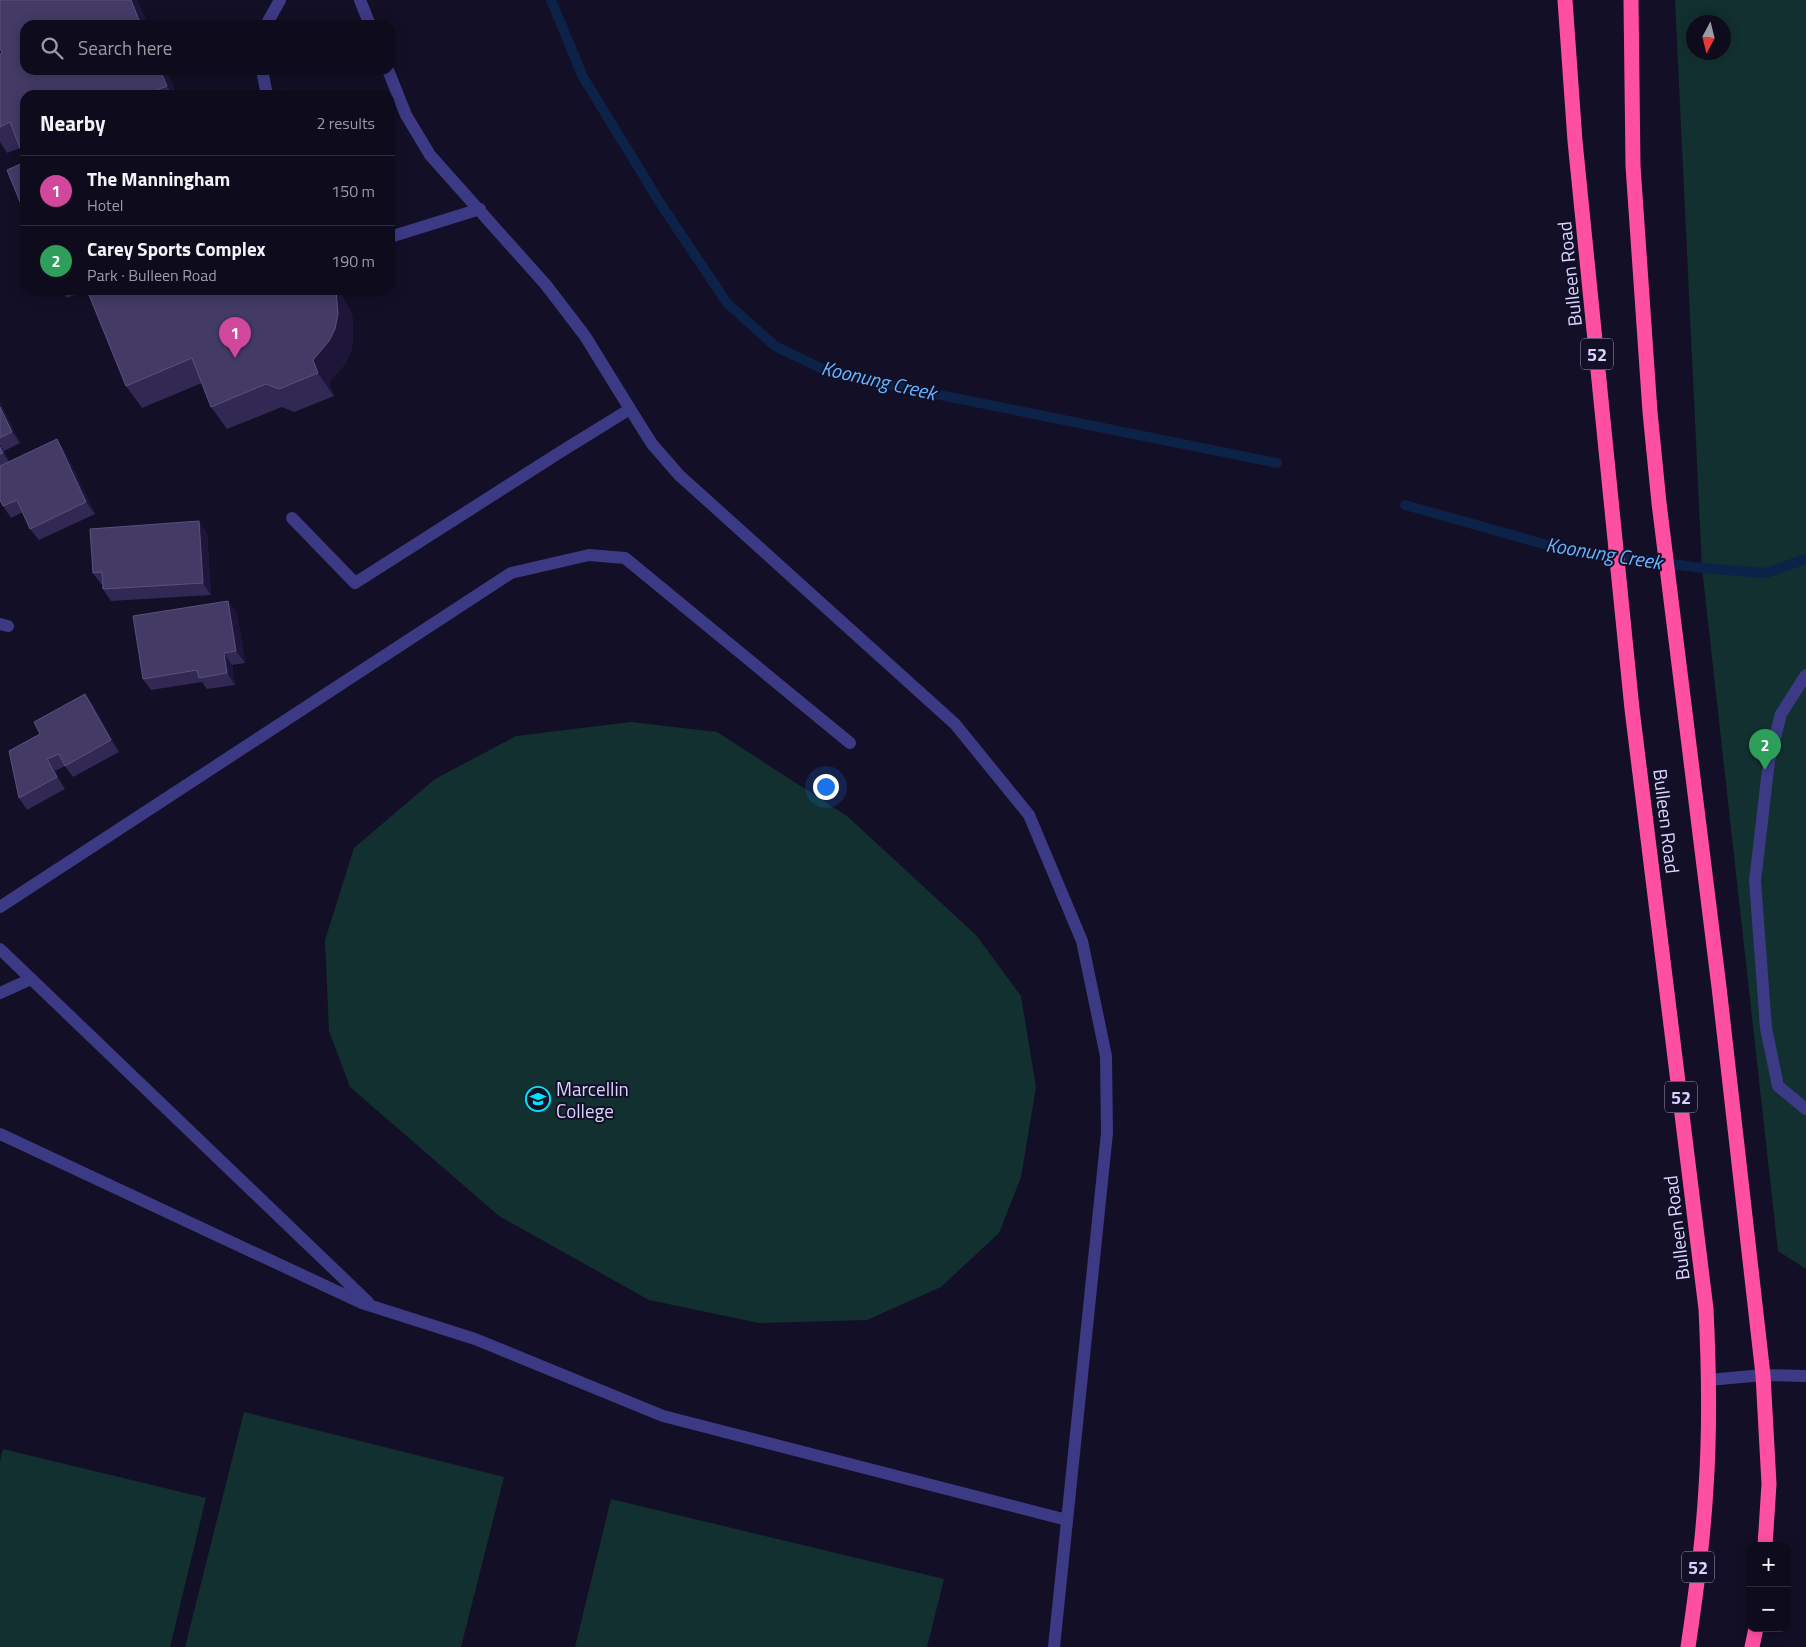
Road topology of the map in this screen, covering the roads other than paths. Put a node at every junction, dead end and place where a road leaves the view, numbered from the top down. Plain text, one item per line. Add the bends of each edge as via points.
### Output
1 (280, 0) edge
2 (360, 0) edge
3 (1565, 0) edge
4 (1630, 0) edge
5 (269, 20) edge
6 (368, 20) edge
7 (263, 75) edge
8 (390, 75) edge
9 (265, 90) edge
10 (480, 209) junction
11 (395, 235) edge
12 (630, 409) junction
13 (292, 518) dead end
14 (1806, 675) edge
15 (850, 743) dead end
16 (0, 906) edge
17 (0, 949) edge
18 (31, 979) junction
19 (0, 993) edge
20 (1806, 1109) edge
21 (0, 1134) edge
22 (372, 1306) junction
23 (1764, 1375) junction
24 (1806, 1376) edge
25 (1709, 1380) junction
26 (1067, 1520) junction
27 (1765, 1542) edge
28 (1755, 1632) edge
29 (1054, 1647) edge
30 (1688, 1647) edge
31 (1752, 1647) edge

1 - 5 lane
2 - 6 lane
3 - 25 highway, Bulleen Road / 52 via 1575,141 1632,709 1705,1299
4 - 23 highway, Bulleen Road via 1633,166 1659,503
7 - 9 lane
8 - 10 lane via 406,115 430,154
10 - 11 lane
10 - 12 lane via 585,336
12 - 13 lane via 355,583
12 - 26 lane via 652,444 679,475 955,724 1030,815 1082,941 1106,1056 1107,1133
14 - 20 lane via 1781,714 1769,761 1756,881 1766,1028 1778,1086
15 - 16 lane via 625,558 589,555 511,573
17 - 18 lane
18 - 19 lane
18 - 22 lane
21 - 22 lane
22 - 26 lane via 474,1339 662,1416
23 - 24 lane
23 - 25 lane
23 - 27 highway, Bulleen Road via 1769,1484
25 - 30 highway, Bulleen Road / 52 via 1706,1488
26 - 29 lane
28 - 31 highway

